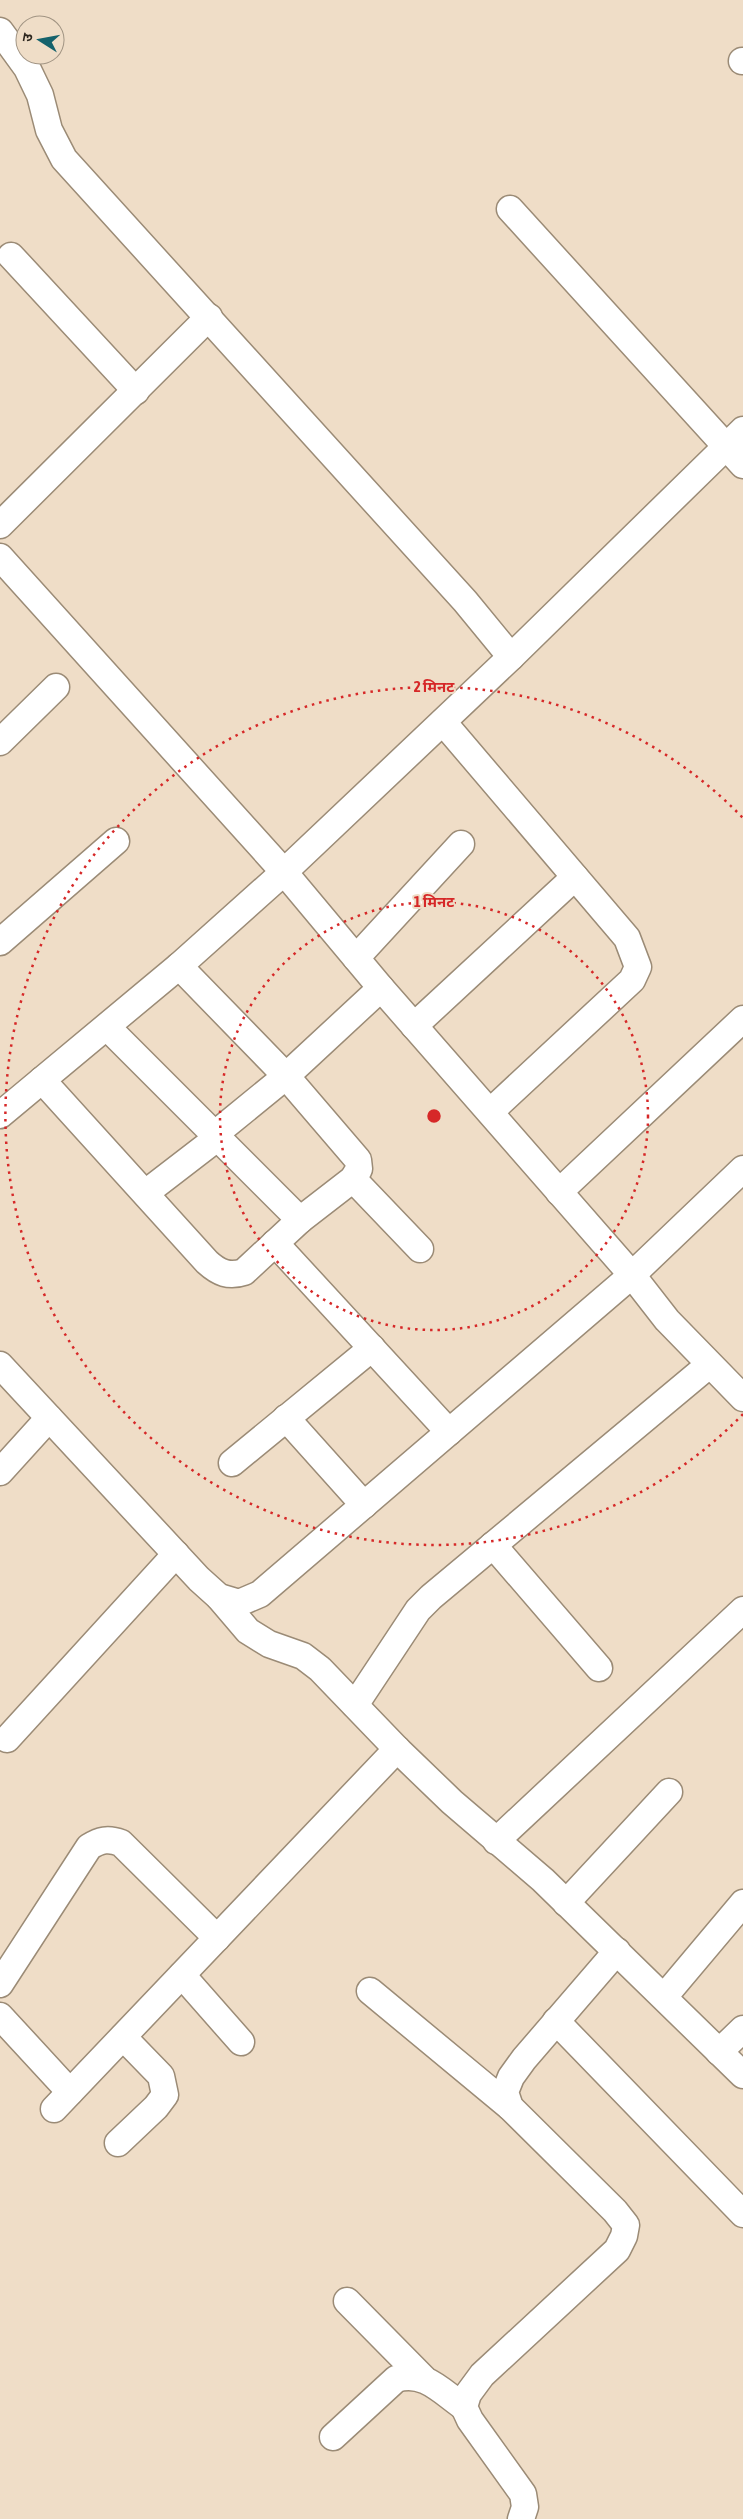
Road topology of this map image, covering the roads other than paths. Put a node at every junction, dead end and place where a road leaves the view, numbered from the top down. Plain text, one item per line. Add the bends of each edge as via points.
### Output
1 (0, 32) edge
2 (510, 209) dead end
3 (11, 256) dead end
4 (209, 318) junction
5 (136, 391) junction
6 (738, 447) edge
7 (0, 525) edge
8 (0, 557) edge
9 (511, 657) junction
10 (56, 687) dead end
11 (443, 722) junction
12 (0, 742) edge
13 (116, 841) dead end
14 (461, 844) dead end
15 (284, 872) junction
16 (575, 877) junction
17 (0, 942) edge
18 (356, 958) junction
19 (179, 966) junction
20 (381, 988) junction
21 (743, 1019) edge
22 (414, 1026) junction
23 (107, 1027) junction
24 (286, 1076) junction
25 (42, 1080) junction
26 (490, 1112) junction
27 (0, 1115) edge
28 (217, 1138) junction
29 (743, 1169) edge
30 (353, 1179) junction
31 (559, 1192) junction
32 (147, 1194) junction
33 (300, 1220) junction
34 (276, 1243) junction
35 (420, 1249) dead end
36 (632, 1275) junction
37 (372, 1348) junction
38 (0, 1365) edge
39 (709, 1365) junction
40 (740, 1390) edge
41 (49, 1418) junction
42 (286, 1418) junction
43 (449, 1432) junction
44 (232, 1463) dead end
45 (0, 1472) edge
46 (364, 1505) junction
47 (493, 1545) junction
48 (176, 1554) junction
49 (219, 1597) junction
50 (743, 1610) edge
51 (599, 1668) dead end
52 (354, 1705) junction
53 (7, 1739) dead end
54 (397, 1749) junction
55 (668, 1792) dead end
56 (496, 1841) junction
57 (566, 1903) junction
58 (743, 1903) edge
59 (217, 1938) junction
60 (617, 1951) junction
61 (182, 1975) junction
62 (0, 1984) edge
63 (370, 1992) dead end
64 (664, 1997) junction
65 (0, 2016) edge
66 (556, 2022) junction
67 (743, 2029) edge
68 (123, 2037) junction
69 (241, 2042) dead end
70 (719, 2052) junction
71 (743, 2075) edge
72 (510, 2107) junction
73 (118, 2143) dead end
74 (743, 2214) edge
75 (347, 2302) dead end
76 (423, 2378) junction
77 (464, 2407) junction
78 (333, 2437) dead end
79 (521, 2519) edge

1 - 4 street via 27,68 40,95 49,130 64,159
2 - 6 street
3 - 5 street
4 - 5 street
4 - 9 street via 465,601
5 - 7 street
6 - 9 street
8 - 15 street
9 - 11 street
10 - 12 street
11 - 15 street
11 - 16 street
13 - 17 street
14 - 18 street
15 - 18 street
15 - 19 street
16 - 22 street
16 - 26 street via 627,938 638,967 632,980
18 - 20 street
19 - 23 street
19 - 24 street
20 - 22 street
20 - 24 street
21 - 31 street
22 - 26 street
23 - 25 street
23 - 28 street
24 - 28 street via 220,1130
24 - 30 street via 358,1160 359,1169
25 - 27 street
25 - 32 street
26 - 31 street
28 - 32 street
28 - 33 street
29 - 36 street
30 - 33 street
30 - 35 street
31 - 36 street
32 - 34 street via 207,1262 224,1274 244,1272
33 - 34 street
34 - 37 street
36 - 39 street via 667,1320
36 - 43 street
37 - 42 street
37 - 43 street
38 - 41 street
39 - 40 street
39 - 47 street
41 - 45 street
41 - 48 street
42 - 44 street
42 - 46 street
43 - 46 street
46 - 49 street via 260,1594 239,1603
47 - 51 street
47 - 52 street via 418,1610
48 - 49 street
48 - 53 street
49 - 52 street via 248,1631 269,1644 303,1656 320,1668
50 - 56 street
52 - 54 street
54 - 56 street
54 - 59 street
55 - 57 street
56 - 57 street
57 - 60 street
58 - 64 street
59 - 61 street
59 - 62 street via 121,1843 112,1839 99,1841 89,1847
60 - 64 street
60 - 66 street
61 - 68 street
61 - 69 street
63 - 72 street
64 - 70 street
65 - 68 street via 62,2101
66 - 72 street via 510,2077 505,2092
66 - 74 street
67 - 70 street
68 - 73 street via 161,2076 164,2095 156,2107
70 - 71 street
72 - 77 street via 626,2225 617,2250 482,2375 468,2394
75 - 76 street
76 - 77 street
76 - 78 street via 408,2375 396,2379
77 - 79 street via 523,2494 525,2507

